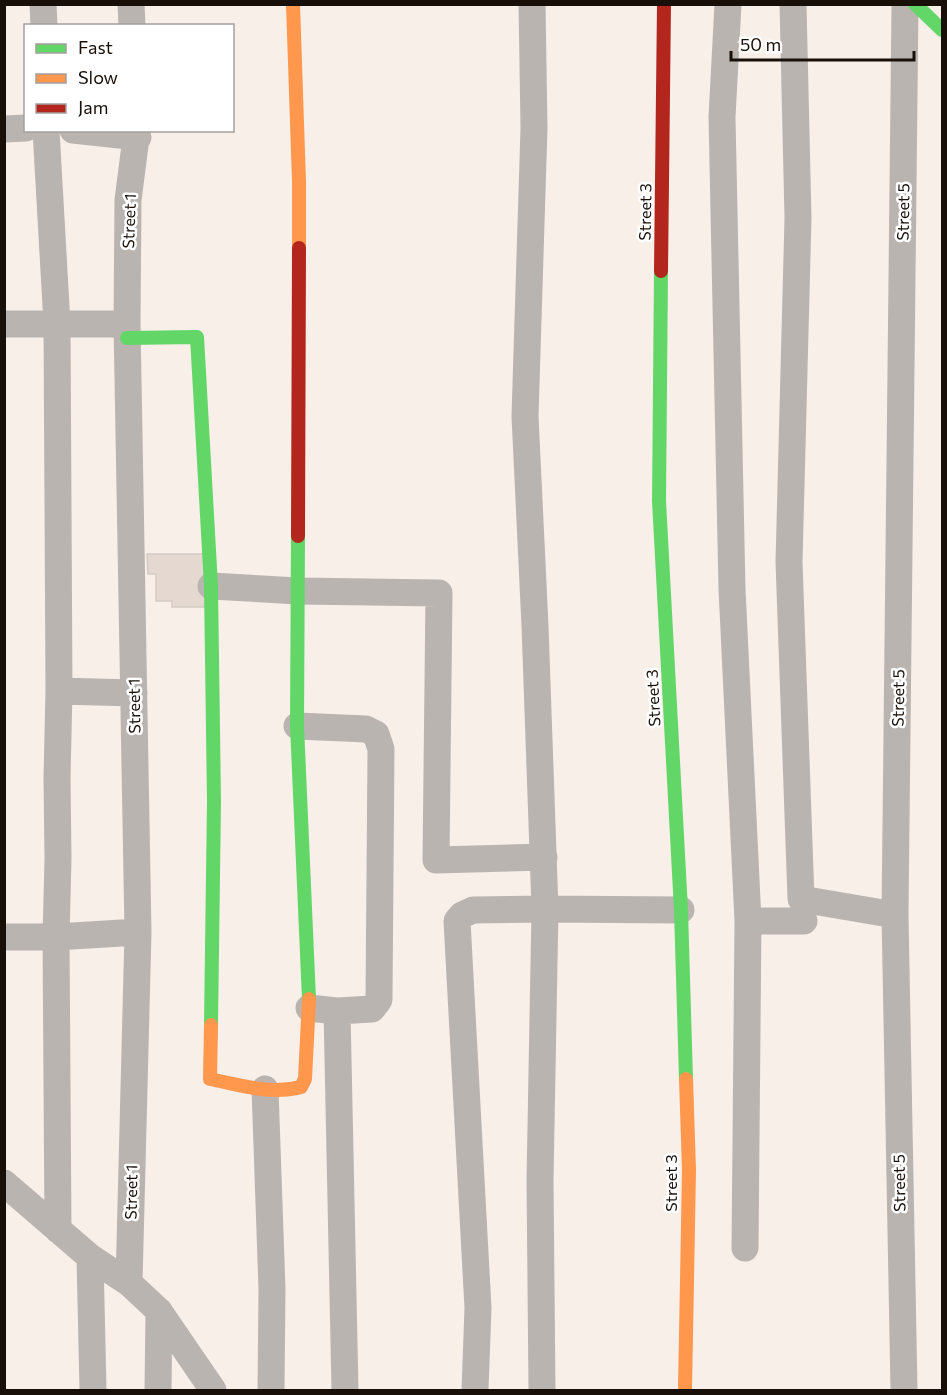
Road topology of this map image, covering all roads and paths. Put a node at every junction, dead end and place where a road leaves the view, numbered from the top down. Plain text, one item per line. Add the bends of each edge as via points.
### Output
1 (44, 4) edge
2 (131, 4) edge
3 (293, 4) edge
4 (532, 4) edge
5 (664, 4) edge
6 (728, 4) edge
7 (793, 4) edge
8 (906, 4) edge
9 (915, 4) edge
10 (44, 24) edge
11 (132, 24) edge
12 (942, 30) edge
13 (24, 128) edge
14 (4, 129) edge
15 (46, 132) edge
16 (105, 132) edge
17 (137, 134) edge
18 (4, 324) edge
19 (57, 324) junction
20 (127, 331) junction
21 (211, 586) junction
22 (298, 591) junction
23 (60, 691) junction
24 (134, 693) junction
25 (297, 726) junction
26 (544, 857) junction
27 (545, 909) junction
28 (681, 910) junction
29 (896, 915) junction
30 (748, 921) junction
31 (804, 921) dead end
32 (138, 932) junction
33 (4, 937) edge
34 (56, 937) junction
35 (309, 1008) junction
36 (337, 1011) junction
37 (265, 1089) junction
38 (4, 1183) edge
39 (57, 1230) junction
40 (745, 1248) dead end
41 (90, 1257) junction
42 (129, 1283) junction
43 (159, 1311) junction
44 (93, 1390) edge
45 (158, 1390) edge
46 (213, 1390) edge
47 (271, 1390) edge
48 (345, 1390) edge
49 (475, 1390) edge
50 (542, 1390) edge
51 (686, 1390) edge
52 (904, 1390) edge

1 - 10 street
2 - 11 street
3 - 22 street via 299,182
4 - 26 street via 534,128 525,416
5 - 28 street, Street 3 via 659,501
6 - 30 street via 722,117 731,577
7 - 29 street via 798,218 789,562 801,899
8 - 29 street, Street 5
9 - 12 street
13 - 14 street
15 - 19 street
16 - 17 street
17 - 20 street, Street 1 via 128,200
18 - 19 street
19 - 20 street
19 - 23 street
20 - 21 street via 197,337
20 - 24 street, Street 1
21 - 22 street
21 - 37 street via 214,801 210,1079
22 - 25 street
22 - 26 street via 439,593 436,860
23 - 24 street
23 - 34 street
24 - 32 street, Street 1
25 - 35 street
25 - 36 street via 366,729 376,734 381,748 379,1000 372,1009
26 - 27 street
27 - 28 street
27 - 49 street via 473,910 457,921 478,1308
27 - 50 street via 540,1181
28 - 51 street, Street 3 via 689,1170
29 - 52 street, Street 5
30 - 31 street
30 - 40 street
32 - 34 street
32 - 42 street, Street 1
33 - 34 street
34 - 39 street
35 - 36 street
35 - 37 street via 305,1079 294,1089
36 - 48 street
37 - 47 street via 272,1289
38 - 39 street
39 - 41 street
41 - 42 street
41 - 44 street
42 - 43 street
43 - 45 street
43 - 46 street

